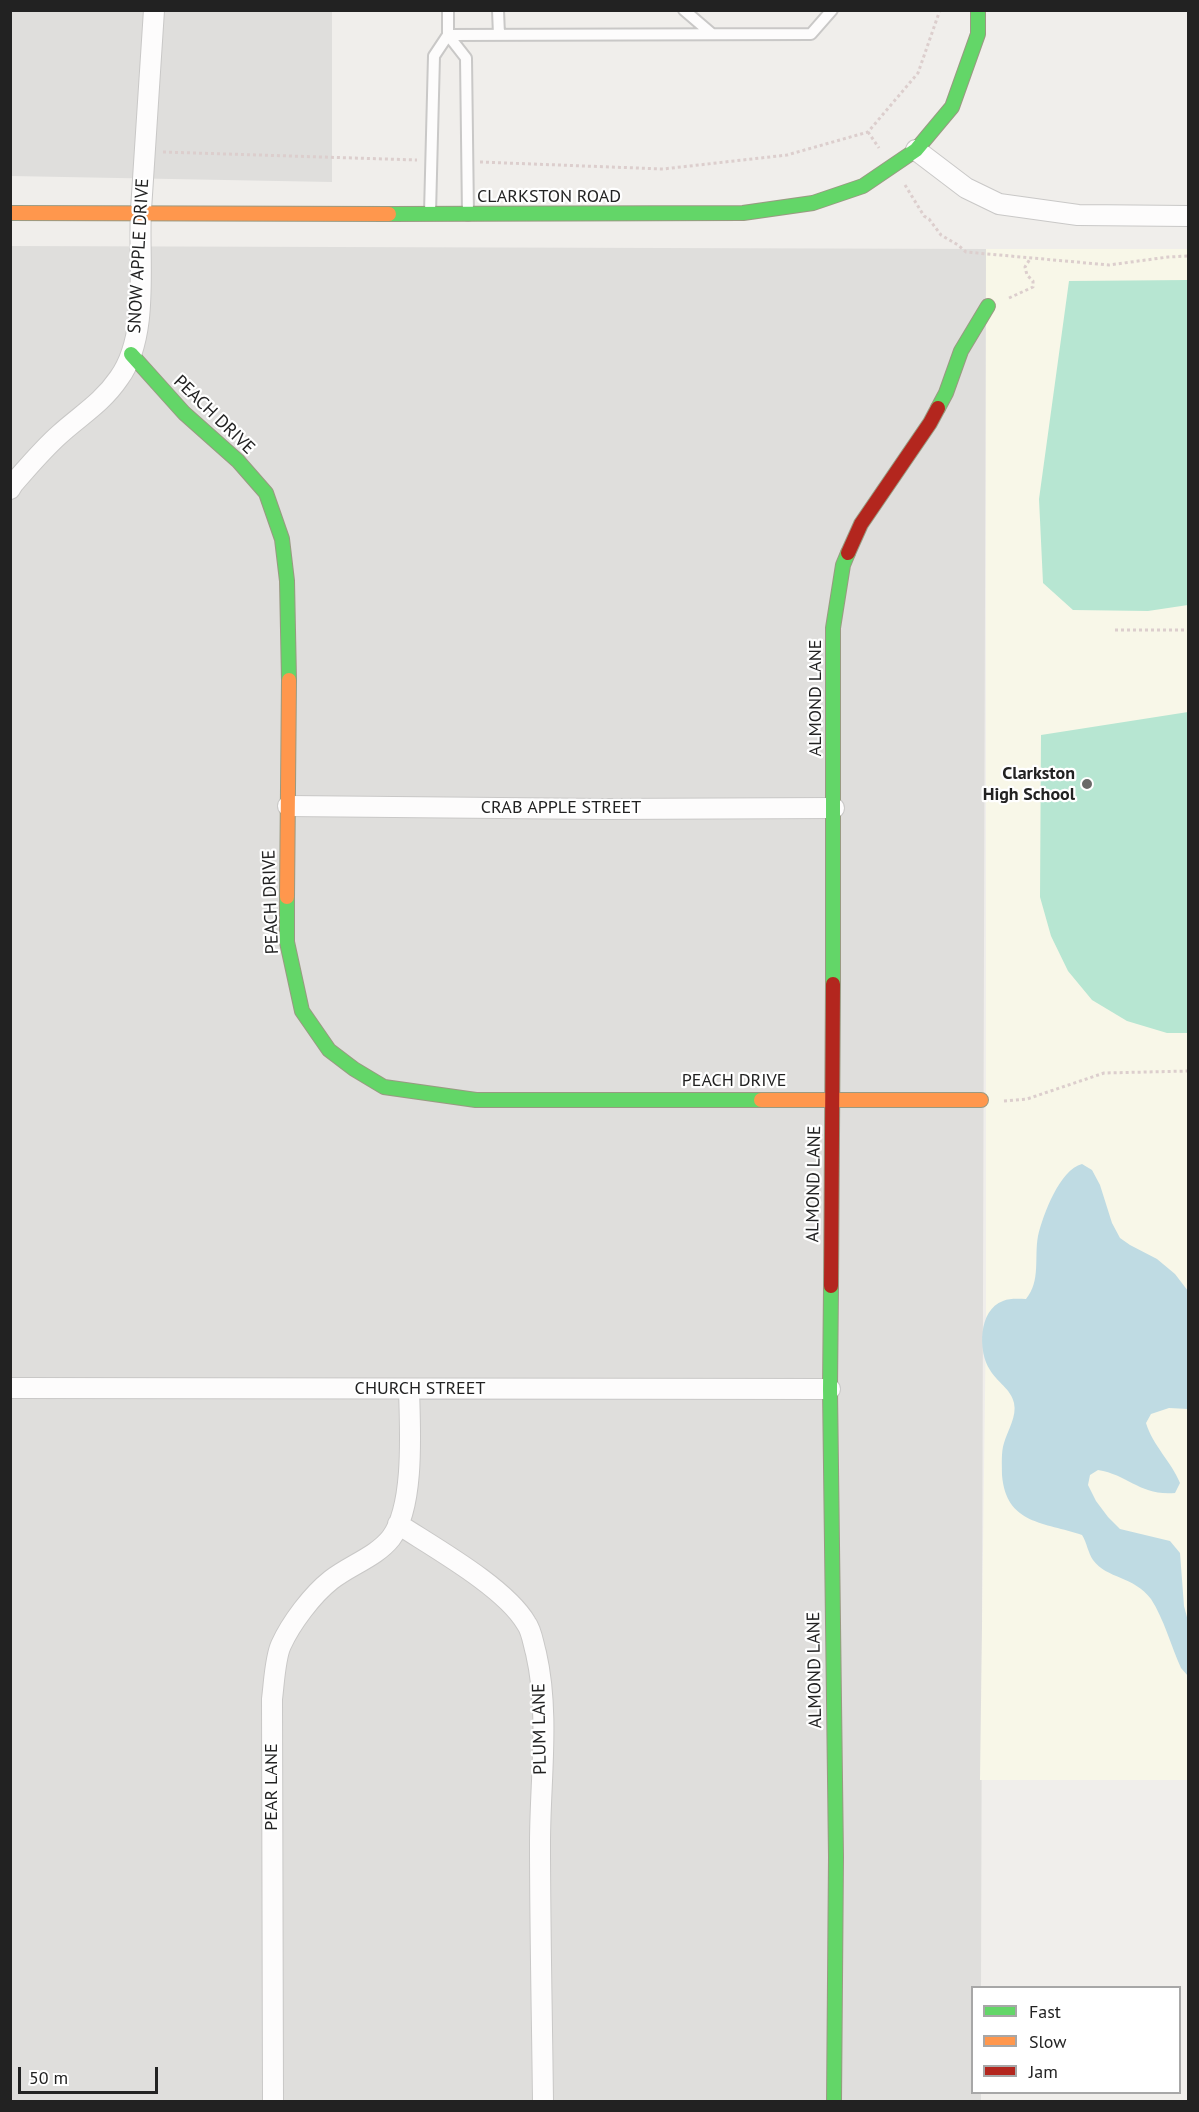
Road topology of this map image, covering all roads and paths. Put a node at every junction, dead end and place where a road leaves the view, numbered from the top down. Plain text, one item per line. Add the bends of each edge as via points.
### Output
1 (154, 10) edge
2 (448, 10) edge
3 (498, 10) edge
4 (684, 10) edge
5 (832, 10) edge
6 (940, 10) edge
7 (978, 10) edge
8 (712, 34) junction
9 (448, 35) junction
10 (499, 35) junction
11 (868, 132) junction
12 (916, 150) junction
13 (145, 152) junction
14 (884, 154) dead end
15 (431, 160) junction
16 (467, 162) junction
17 (910, 193) dead end
18 (10, 213) edge
19 (141, 214) junction
20 (430, 214) junction
21 (468, 215) junction
22 (1188, 216) edge
23 (1188, 256) edge
24 (1030, 259) junction
25 (988, 306) joint
26 (131, 354) junction
27 (10, 489) edge
28 (1115, 630) dead end
29 (1188, 630) edge
30 (288, 806) junction
31 (834, 808) junction
32 (1188, 1071) edge
33 (833, 1099) junction
34 (981, 1100) joint
35 (10, 1388) edge
36 (409, 1389) junction
37 (830, 1389) junction
38 (398, 1524) junction
39 (273, 2102) edge
40 (543, 2102) edge
41 (834, 2102) edge

1 - 13 street, SNOW APPLE DRIVE
2 - 9 lane
3 - 10 lane
4 - 8 lane
5 - 8 lane via 811,34
6 - 11 path via 918,73
7 - 12 street, CLARKSTON ROAD via 978,34 952,106
8 - 10 lane
9 - 10 lane
9 - 15 lane via 434,56
9 - 16 lane via 466,58
11 - 14 path
11 - 16 path via 787,155 663,168
12 - 21 street, CLARKSTON ROAD via 863,186 801,205 743,213
12 - 22 street via 966,188 999,204 1078,215
13 - 15 path
13 - 19 street, SNOW APPLE DRIVE
15 - 20 lane
16 - 21 lane
17 - 24 path via 935,229 966,252
18 - 19 street, CLARKSTON ROAD
19 - 20 street, CLARKSTON ROAD
19 - 26 street, SNOW APPLE DRIVE via 139,324
20 - 21 street, CLARKSTON ROAD
23 - 24 path via 1108,265
24 - 25 path via 1025,267 1033,287
25 - 31 street, ALMOND LANE via 962,351 930,423 861,525 843,565 833,628
26 - 27 street, SNOW APPLE DRIVE via 119,378 103,397 41,452
26 - 30 street, PEACH DRIVE via 266,494 282,538 287,581
28 - 29 path
30 - 31 street, CRAB APPLE STREET
30 - 33 street, PEACH DRIVE via 287,942 302,1011 329,1050 384,1087 476,1100
31 - 33 street, ALMOND LANE
32 - 34 path via 1104,1073 1027,1099
33 - 34 street, PEACH DRIVE
33 - 37 street, ALMOND LANE
35 - 36 street, CHURCH STREET
36 - 37 street, CHURCH STREET
36 - 38 street via 410,1469
37 - 41 street, ALMOND LANE via 836,1857
38 - 39 street, PEAR LANE via 378,1550 331,1580 308,1603 280,1647 272,1699
38 - 40 street, PLUM LANE via 507,1599 526,1623 538,1660 543,1704

